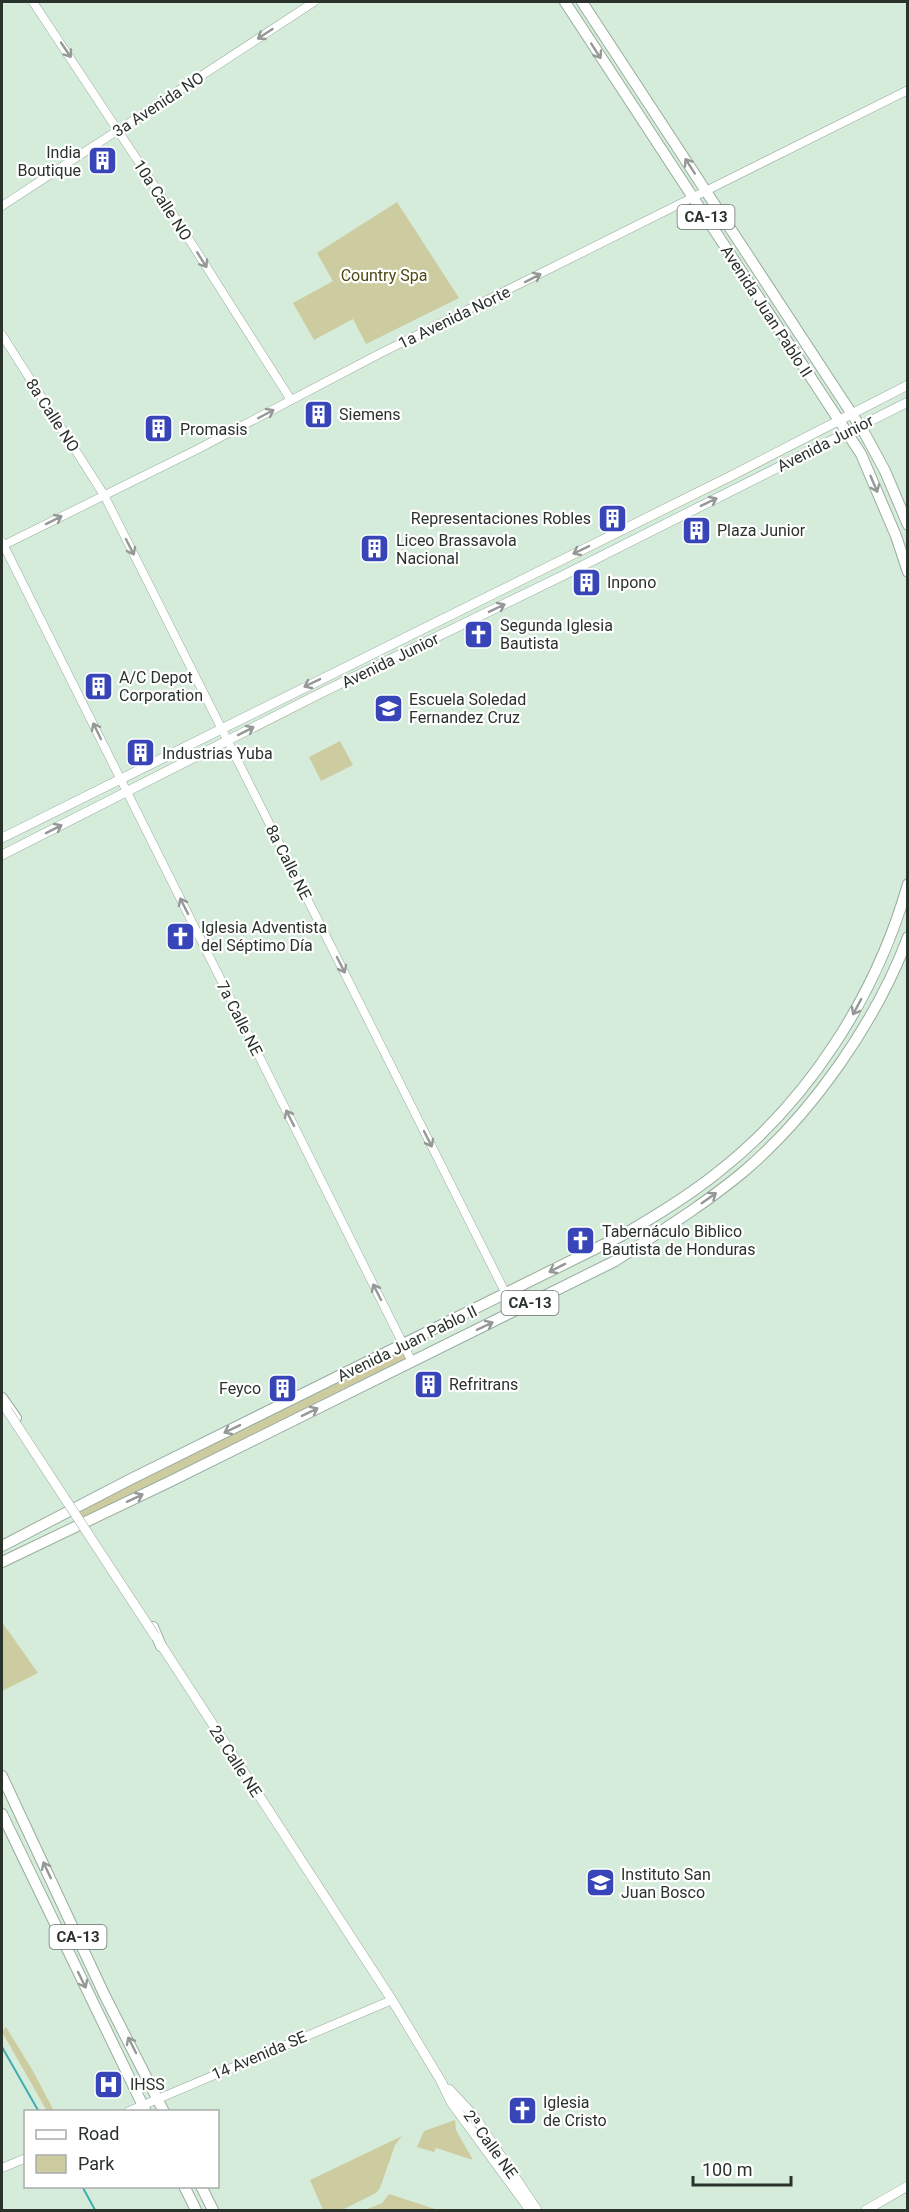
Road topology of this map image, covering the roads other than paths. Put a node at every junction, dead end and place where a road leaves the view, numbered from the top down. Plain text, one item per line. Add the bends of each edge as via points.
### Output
1 (33, 2) edge
2 (314, 2) edge
3 (565, 2) edge
4 (582, 2) edge
5 (908, 90) edge
6 (118, 130) junction
7 (706, 191) junction
8 (693, 197) junction
9 (2, 206) edge
10 (2, 335) edge
11 (908, 385) edge
12 (291, 400) junction
13 (908, 402) edge
14 (852, 413) junction
15 (839, 419) junction
16 (860, 426) junction
17 (848, 432) junction
18 (104, 495) junction
19 (908, 525) edge
20 (2, 544) edge
21 (908, 572) edge
22 (221, 728) junction
23 (227, 741) junction
24 (120, 778) junction
25 (127, 792) junction
26 (2, 838) edge
27 (2, 855) edge
28 (908, 884) edge
29 (908, 937) edge
30 (506, 1294) junction
31 (403, 1345) junction
32 (412, 1362) junction
33 (3, 1404) edge
34 (62, 1496) junction
35 (90, 1501) junction
36 (110, 1510) junction
37 (52, 1520) junction
38 (59, 1534) junction
39 (90, 1540) junction
40 (44, 1541) junction
41 (2, 1543) edge
42 (6, 1560) edge
43 (2, 1568) edge
44 (161, 1646) junction
45 (2, 1776) edge
46 (2, 1814) edge
47 (392, 2000) junction
48 (441, 2081) junction
49 (157, 2098) junction
50 (144, 2108) edge
51 (163, 2110) edge
52 (465, 2123) joint
53 (24, 2159) edge
54 (2, 2168) edge
55 (908, 2186) edge
56 (184, 2188) edge
57 (202, 2188) edge
58 (892, 2195) junction
59 (196, 2211) edge
60 (213, 2211) edge
61 (530, 2211) edge
62 (539, 2211) edge
63 (866, 2211) edge
64 (880, 2211) edge

1 -> 6 street, 10a Calle NO
2 -> 6 street, 3a Avenida NO
3 -> 8 highway, Avenida Juan Pablo II / CA-13
7 -> 4 highway, Avenida Juan Pablo II / CA-13
5 - 7 street, 1a Avenida Norte
6 - 9 street, 3a Avenida NO
6 -> 12 street, 10a Calle NO
7 - 8 street, 1a Avenida Norte
7 - 14 highway, Avenida Juan Pablo II / CA-13
12 -> 8 street, 1a Avenida Norte
8 - 15 highway, Avenida Juan Pablo II / CA-13
10 - 18 street, 8a Calle NO
11 - 14 main road, Avenida Junior
18 -> 12 street, 1a Avenida Norte
13 - 16 main road, Avenida Junior
14 - 15 main road, Avenida Junior
14 - 16 highway, Avenida Juan Pablo II / CA-13
15 - 17 highway, Avenida Juan Pablo II / CA-13
15 -> 22 main road, Avenida Junior
16 - 17 main road, Avenida Junior
16 - 19 highway, Avenida Juan Pablo II / CA-13
17 -> 21 highway, Avenida Juan Pablo II / CA-13 via 897,536
23 -> 17 main road, Avenida Junior
20 -> 18 street, 1a Avenida Norte
18 -> 22 street, 8a Calle NE
24 -> 20 street, 7a Calle NE
22 - 23 street, 8a Calle NE
22 - 24 main road, Avenida Junior
23 - 25 main road, Avenida Junior
23 -> 30 street, 8a Calle NE
24 - 25 street, 7a Calle NE
24 - 26 main road, Avenida Junior
27 -> 25 main road, Avenida Junior
31 -> 25 street, 7a Calle NE
28 -> 30 highway, Avenida Juan Pablo II / CA-13 via 876,971 847,1025 807,1084 763,1131 718,1172 651,1219
32 -> 29 highway, Avenida Juan Pablo II / CA-13 via 615,1260 743,1172 781,1136 845,1056 876,1006
30 - 31 highway, Avenida Juan Pablo II / CA-13
31 - 32 street, 7a Calle NE
31 -> 35 highway, Avenida Juan Pablo II / CA-13
36 -> 32 highway, Avenida Juan Pablo II / CA-13
33 - 34 highway via 11,1410
33 - 44 main road, 2a Calle NE, bridge
34 - 35 highway via 74,1503
34 - 37 highway via 63,1507
35 - 37 highway, Avenida Juan Pablo II / CA-13
36 - 38 highway, Avenida Juan Pablo II / CA-13
36 - 39 highway via 91,1527
37 - 41 highway, Avenida Juan Pablo II / CA-13 via 16,1532
38 - 39 highway via 78,1532
38 - 40 highway, Avenida Juan Pablo II / CA-13
39 - 44 highway
40 - 42 highway, Avenida Juan Pablo II
40 - 43 highway via 28,1555
44 - 47 main road, 2a Calle NE
49 -> 45 highway, CA-13
46 -> 50 highway, CA-13
47 - 48 main road, 2a Calle NE
47 - 49 street, 14 Avenida SE
48 - 52 main road, 2a Calle NE
48 - 62 main road, 2ª Calle NE via 475,2117
49 - 50 street, 14 Avenida SE
49 - 51 highway, CA-13
52 - 61 main road, 2ª Calle NE
53 - 54 street
55 - 58 main road
56 - 59 highway
57 - 60 highway
58 - 63 main road
58 - 64 main road

